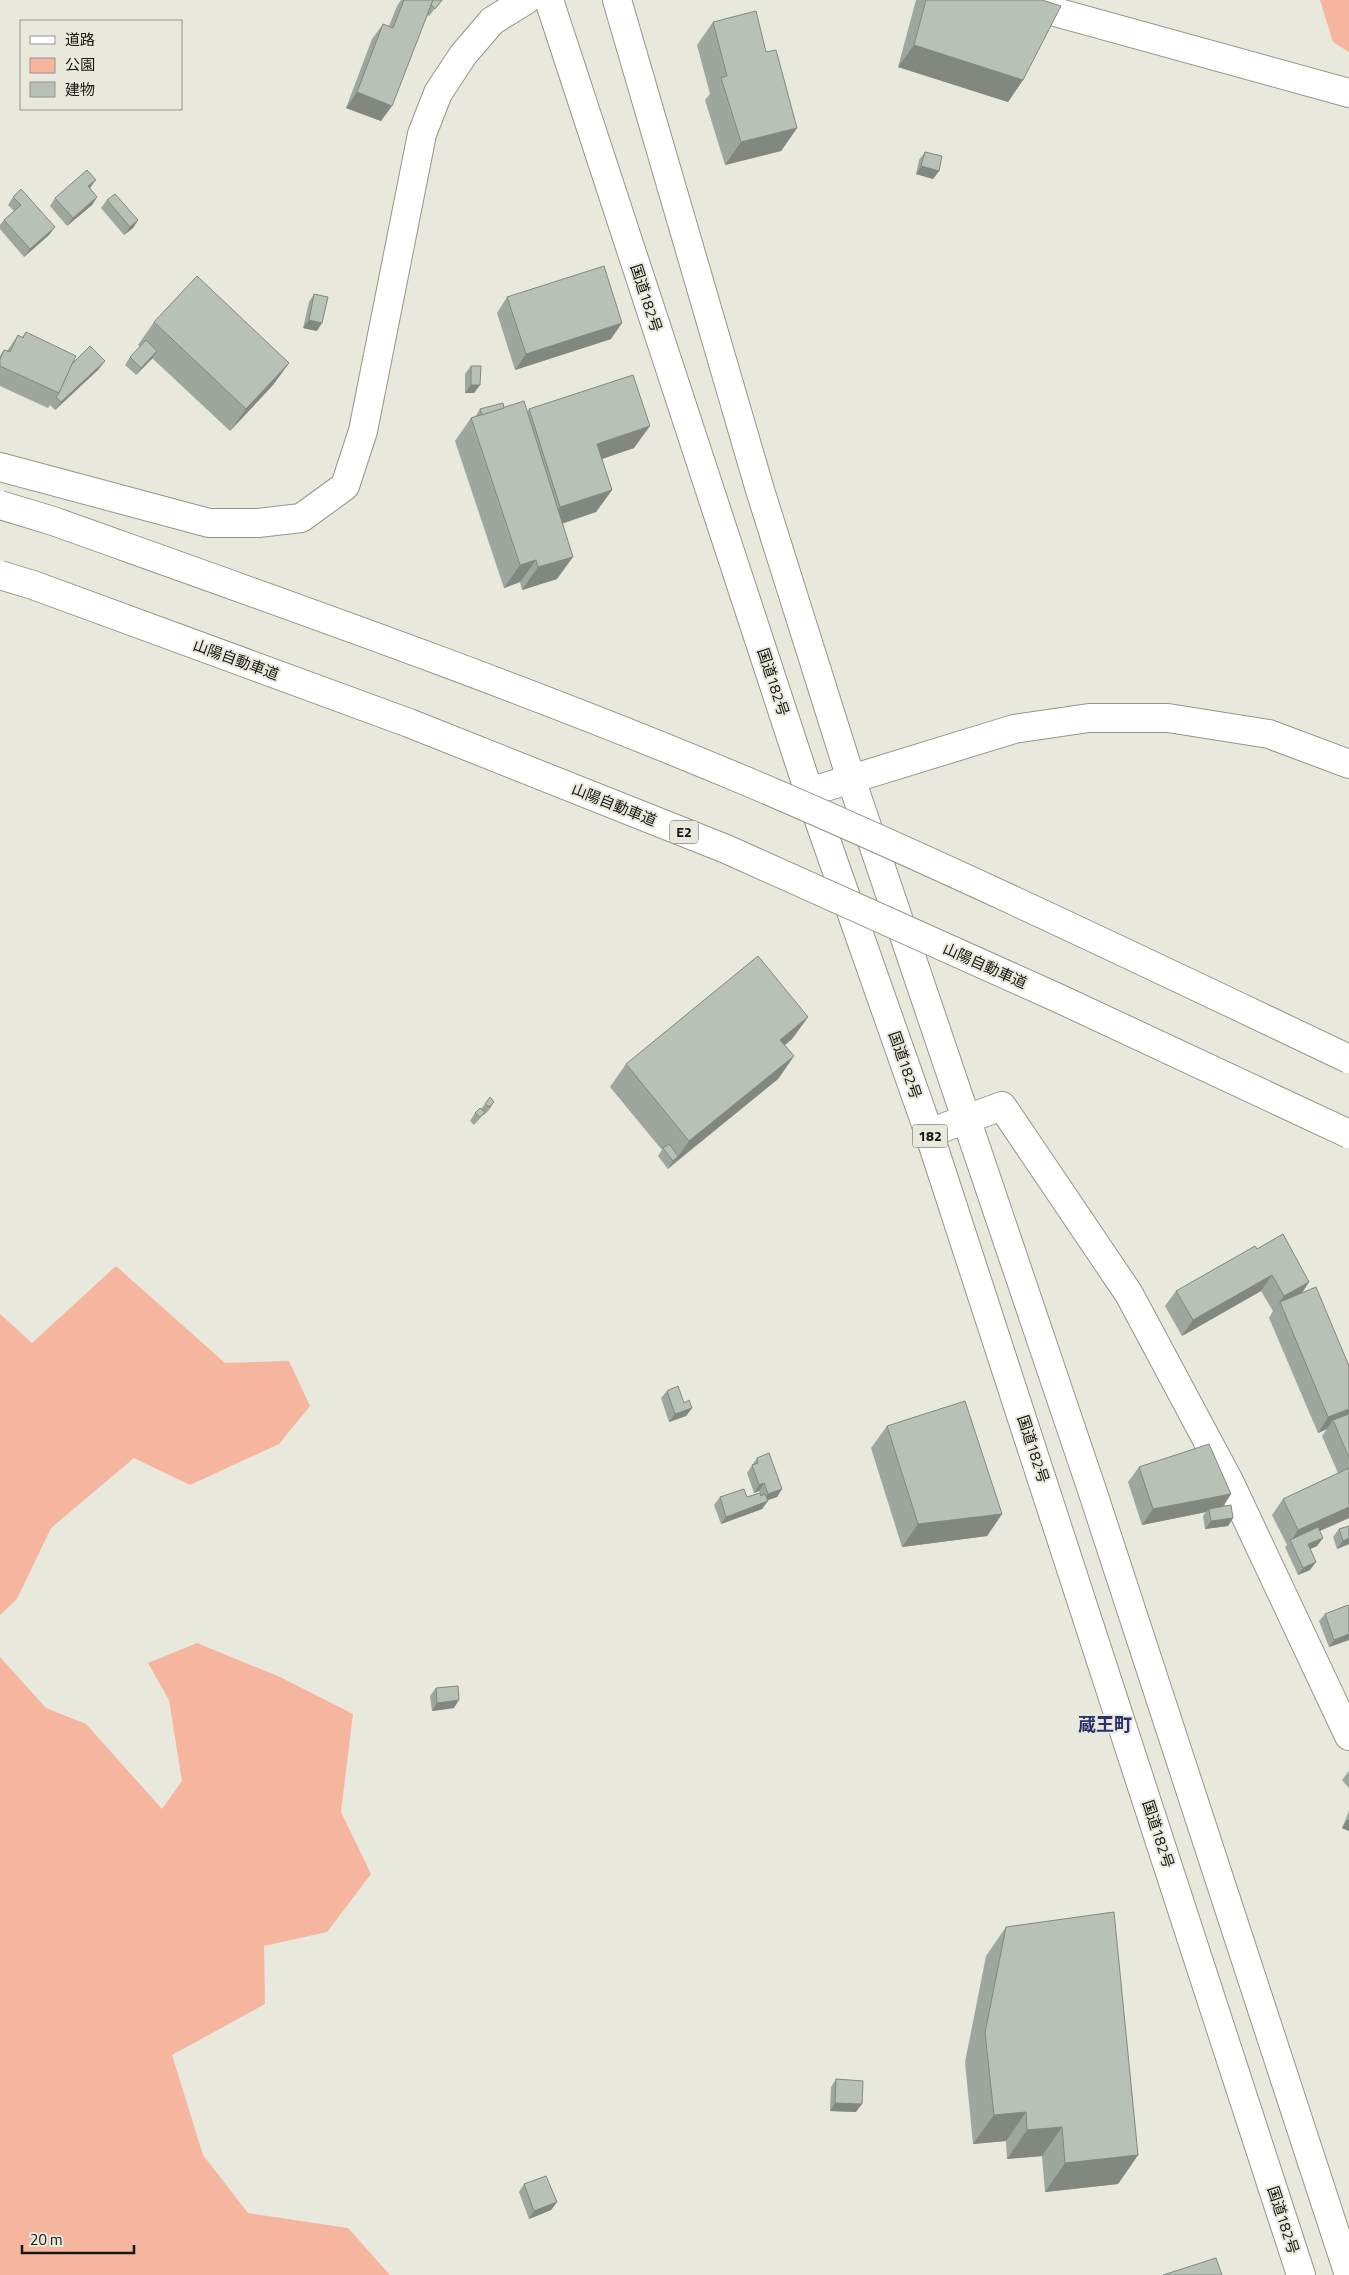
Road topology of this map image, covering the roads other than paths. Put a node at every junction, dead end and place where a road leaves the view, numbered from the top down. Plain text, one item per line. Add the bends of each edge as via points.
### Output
1 (526, 0) edge
2 (549, 0) edge
3 (617, 0) edge
4 (1012, 0) edge
5 (1349, 93) edge
6 (0, 468) edge
7 (0, 506) edge
8 (0, 575) edge
9 (1349, 764) edge
10 (851, 778) junction
11 (809, 792) junction
12 (1349, 1059) edge
13 (966, 1118) junction
14 (929, 1133) junction
15 (1349, 1134) edge
16 (1349, 1736) edge
17 (1301, 2275) edge
18 (1349, 2275) edge

1 - 6 main road via 492,21 463,55 438,94 422,134 363,431 345,486 301,518 258,523 209,523
2 - 11 main road, 国道182号 / 182
3 - 10 main road, 182 via 760,490
4 - 5 main road
7 - 12 main road, bridge via 53,521 434,657 753,784 1087,934
8 - 15 main road, 山陽自動車道 / E2, bridge via 409,723 726,849 1058,998
9 - 10 main road via 1269,734 1168,718 1089,718 1014,729
10 - 11 main road
10 - 13 main road, 182
11 - 14 main road, 国道182号 / 182
13 - 14 main road
13 - 16 main road via 1002,1106 1130,1294 1229,1481
13 - 18 main road, 182 via 1092,1490
14 - 17 main road, 国道182号 / 182

